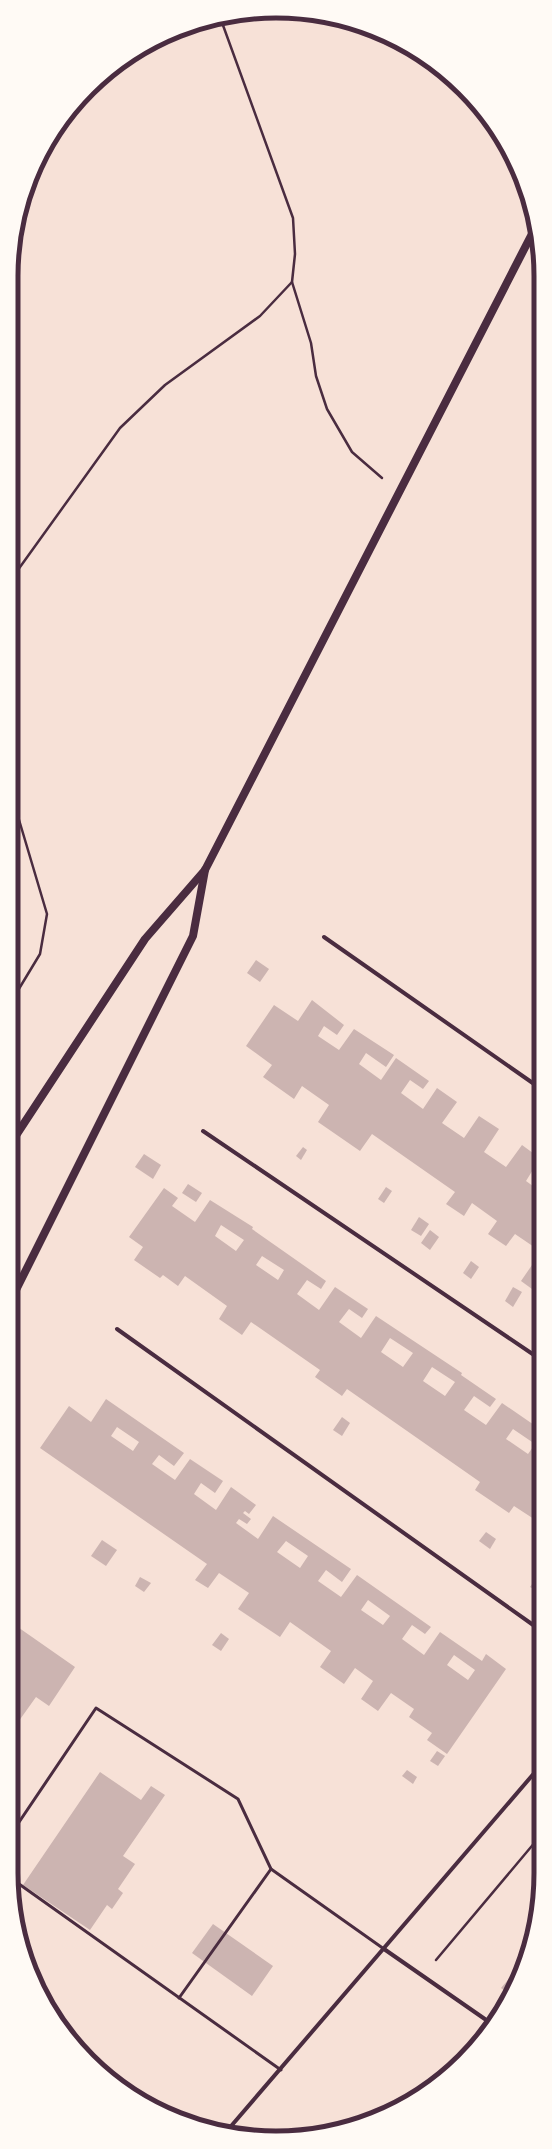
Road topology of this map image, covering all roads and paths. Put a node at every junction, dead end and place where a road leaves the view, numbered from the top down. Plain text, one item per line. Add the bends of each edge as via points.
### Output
1 (222, 24) edge
2 (531, 235) edge
3 (292, 282) junction
4 (399, 493) junction
5 (18, 570) edge
6 (18, 816) edge
7 (205, 870) junction
8 (324, 937) dead end
9 (18, 991) edge
10 (534, 1084) edge
11 (203, 1131) dead end
12 (18, 1132) edge
13 (18, 1286) edge
14 (117, 1329) dead end
15 (534, 1355) edge
16 (534, 1626) edge
17 (534, 1773) edge
18 (18, 1824) edge
19 (534, 1843) edge
20 (271, 1869) junction
21 (19, 1884) edge
22 (384, 1949) junction
23 (422, 1976) junction
24 (179, 1998) junction
25 (487, 2021) edge
26 (281, 2070) junction
27 (231, 2127) edge

1 - 3 path via 293,218 295,254
2 - 4 main road
3 - 4 path via 311,343 316,376 327,409 352,452
3 - 5 path via 260,316 164,385 120,428
4 - 7 main road
6 - 9 path via 47,914 40,954
7 - 12 main road via 145,939
7 - 13 main road via 193,936
8 - 10 street
11 - 15 street
14 - 16 street
17 - 22 street
18 - 20 lane via 96,1708 238,1799
19 - 23 path
20 - 22 lane
20 - 24 lane
21 - 24 lane
22 - 23 street
22 - 26 street
23 - 25 street
24 - 26 lane
26 - 27 street

